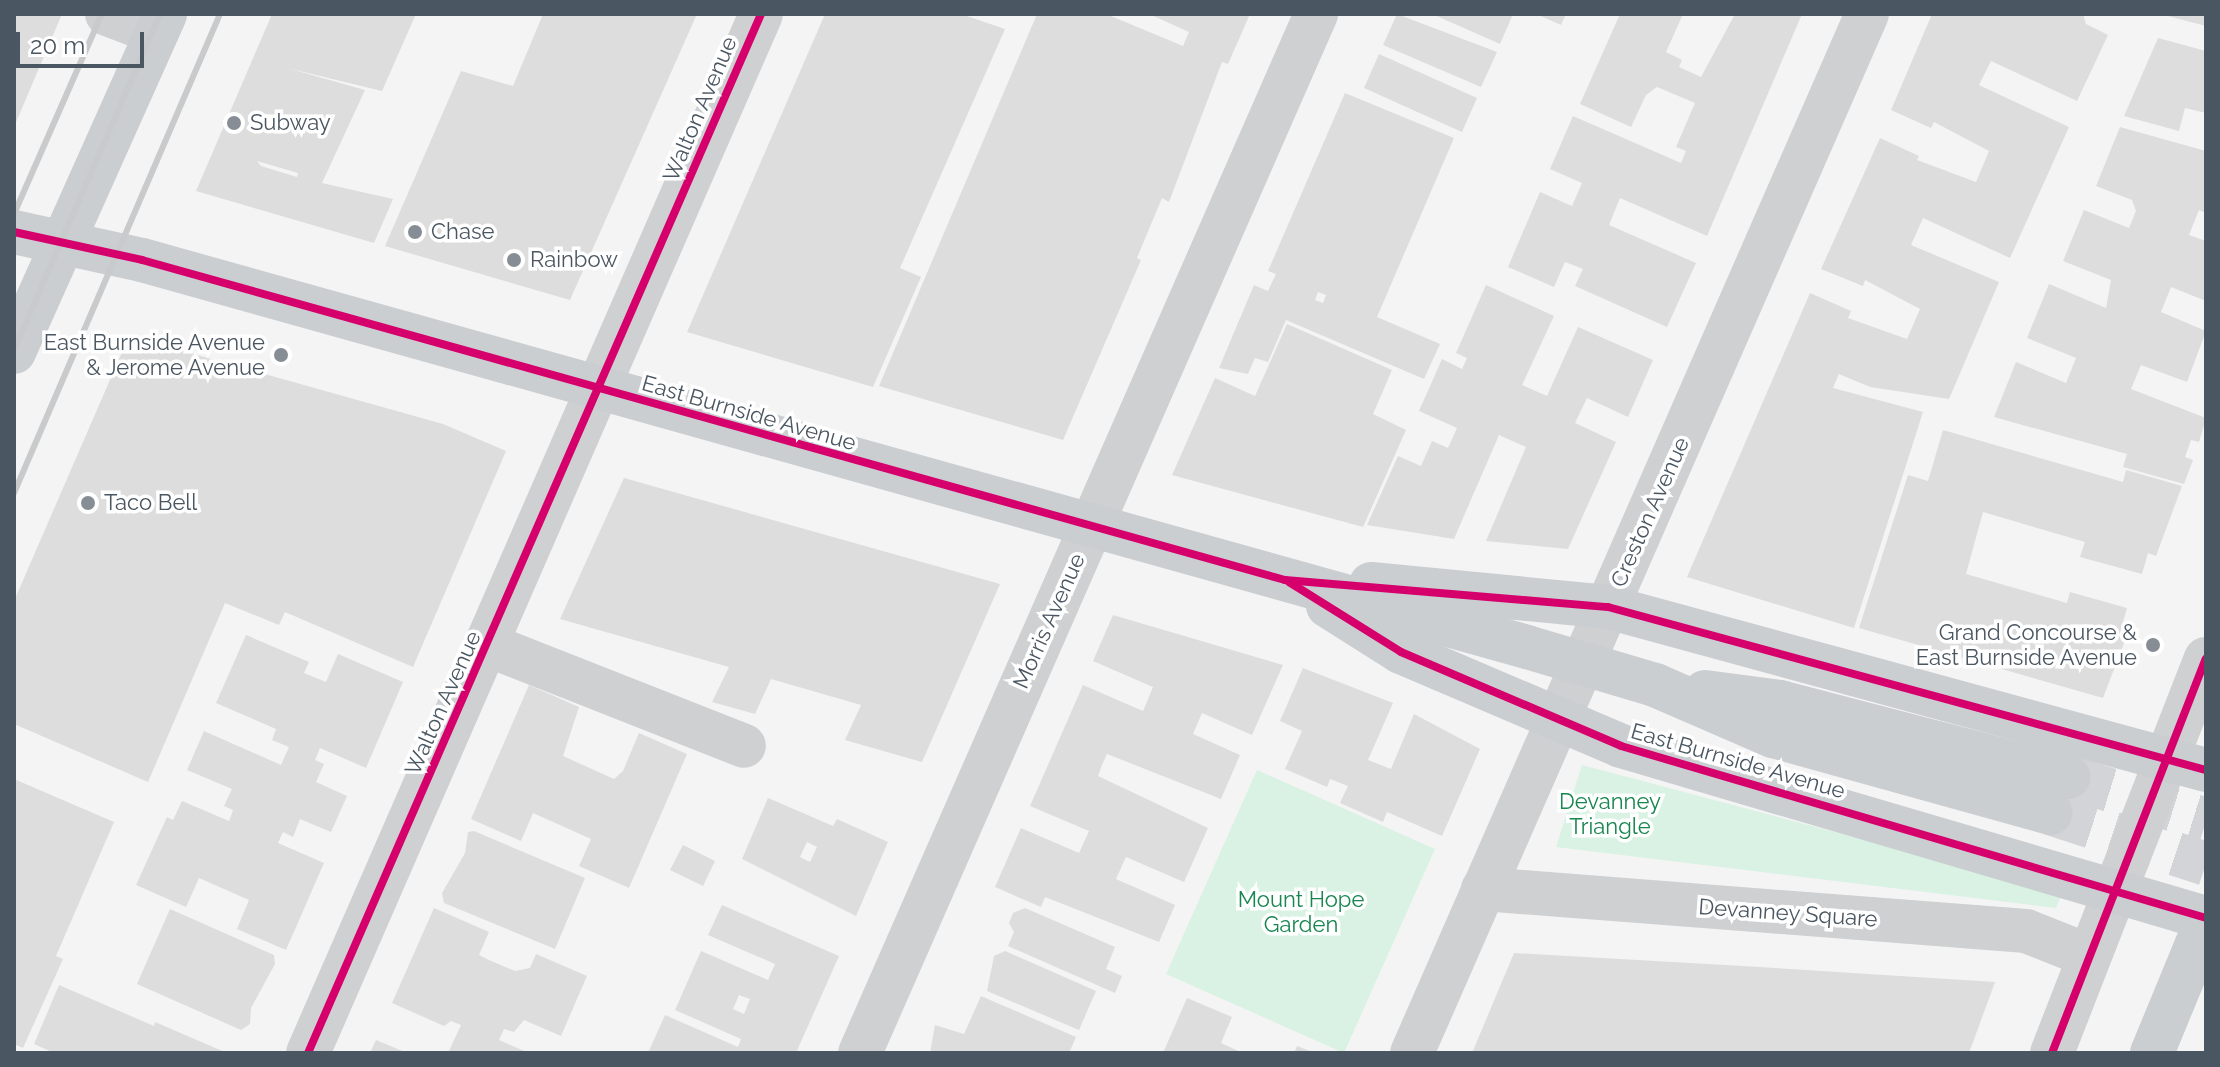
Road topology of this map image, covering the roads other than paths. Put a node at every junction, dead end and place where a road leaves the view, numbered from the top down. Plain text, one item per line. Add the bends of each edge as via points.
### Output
1 (107, 14) edge
2 (761, 14) edge
3 (1316, 14) edge
4 (1867, 14) edge
5 (161, 24) edge
6 (14, 232) edge
7 (64, 239) junction
8 (14, 352) edge
9 (599, 388) junction
10 (1090, 528) junction
11 (1285, 580) junction
12 (1608, 607) junction
13 (488, 645) junction
14 (2206, 659) edge
15 (1583, 664) junction
16 (1557, 721) junction
17 (744, 746) dead end
18 (2188, 764) edge
19 (2059, 795) tunnel mouth
20 (1483, 889) junction
21 (2119, 889) junction
22 (2206, 920) edge
23 (2089, 956) junction
24 (308, 1053) edge
25 (860, 1053) edge
26 (1412, 1053) edge
27 (2052, 1053) edge
28 (2152, 1053) edge

1 - 5 street
2 - 9 street, Walton Avenue
3 - 10 street, Morris Avenue
4 - 12 street, Creston Avenue
5 - 7 main road
6 - 7 main road, East Burnside Avenue
7 - 8 main road
7 - 9 main road, East Burnside Avenue
9 - 10 main road, East Burnside Avenue
9 - 13 street, Walton Avenue
10 - 11 main road, East Burnside Avenue
10 - 25 street, Morris Avenue
11 - 12 main road, East Burnside Avenue
11 - 15 main road, East Burnside Avenue
11 - 16 main road, East Burnside Avenue via 1401,652
12 - 15 street, Creston Avenue
12 - 18 main road, East Burnside Avenue
13 - 17 street
13 - 24 street, Walton Avenue
14 - 18 street
15 - 16 street, Creston Avenue
15 - 19 main road, East Burnside Avenue via 1655,685 1773,736
16 - 20 street, Creston Avenue
16 - 21 main road, East Burnside Avenue via 1621,746
18 - 21 street
20 - 23 street, Devanney Square via 2026,931
20 - 26 street, Creston Avenue
21 - 22 main road, East Burnside Avenue
21 - 23 street
22 - 28 main road
23 - 27 street

